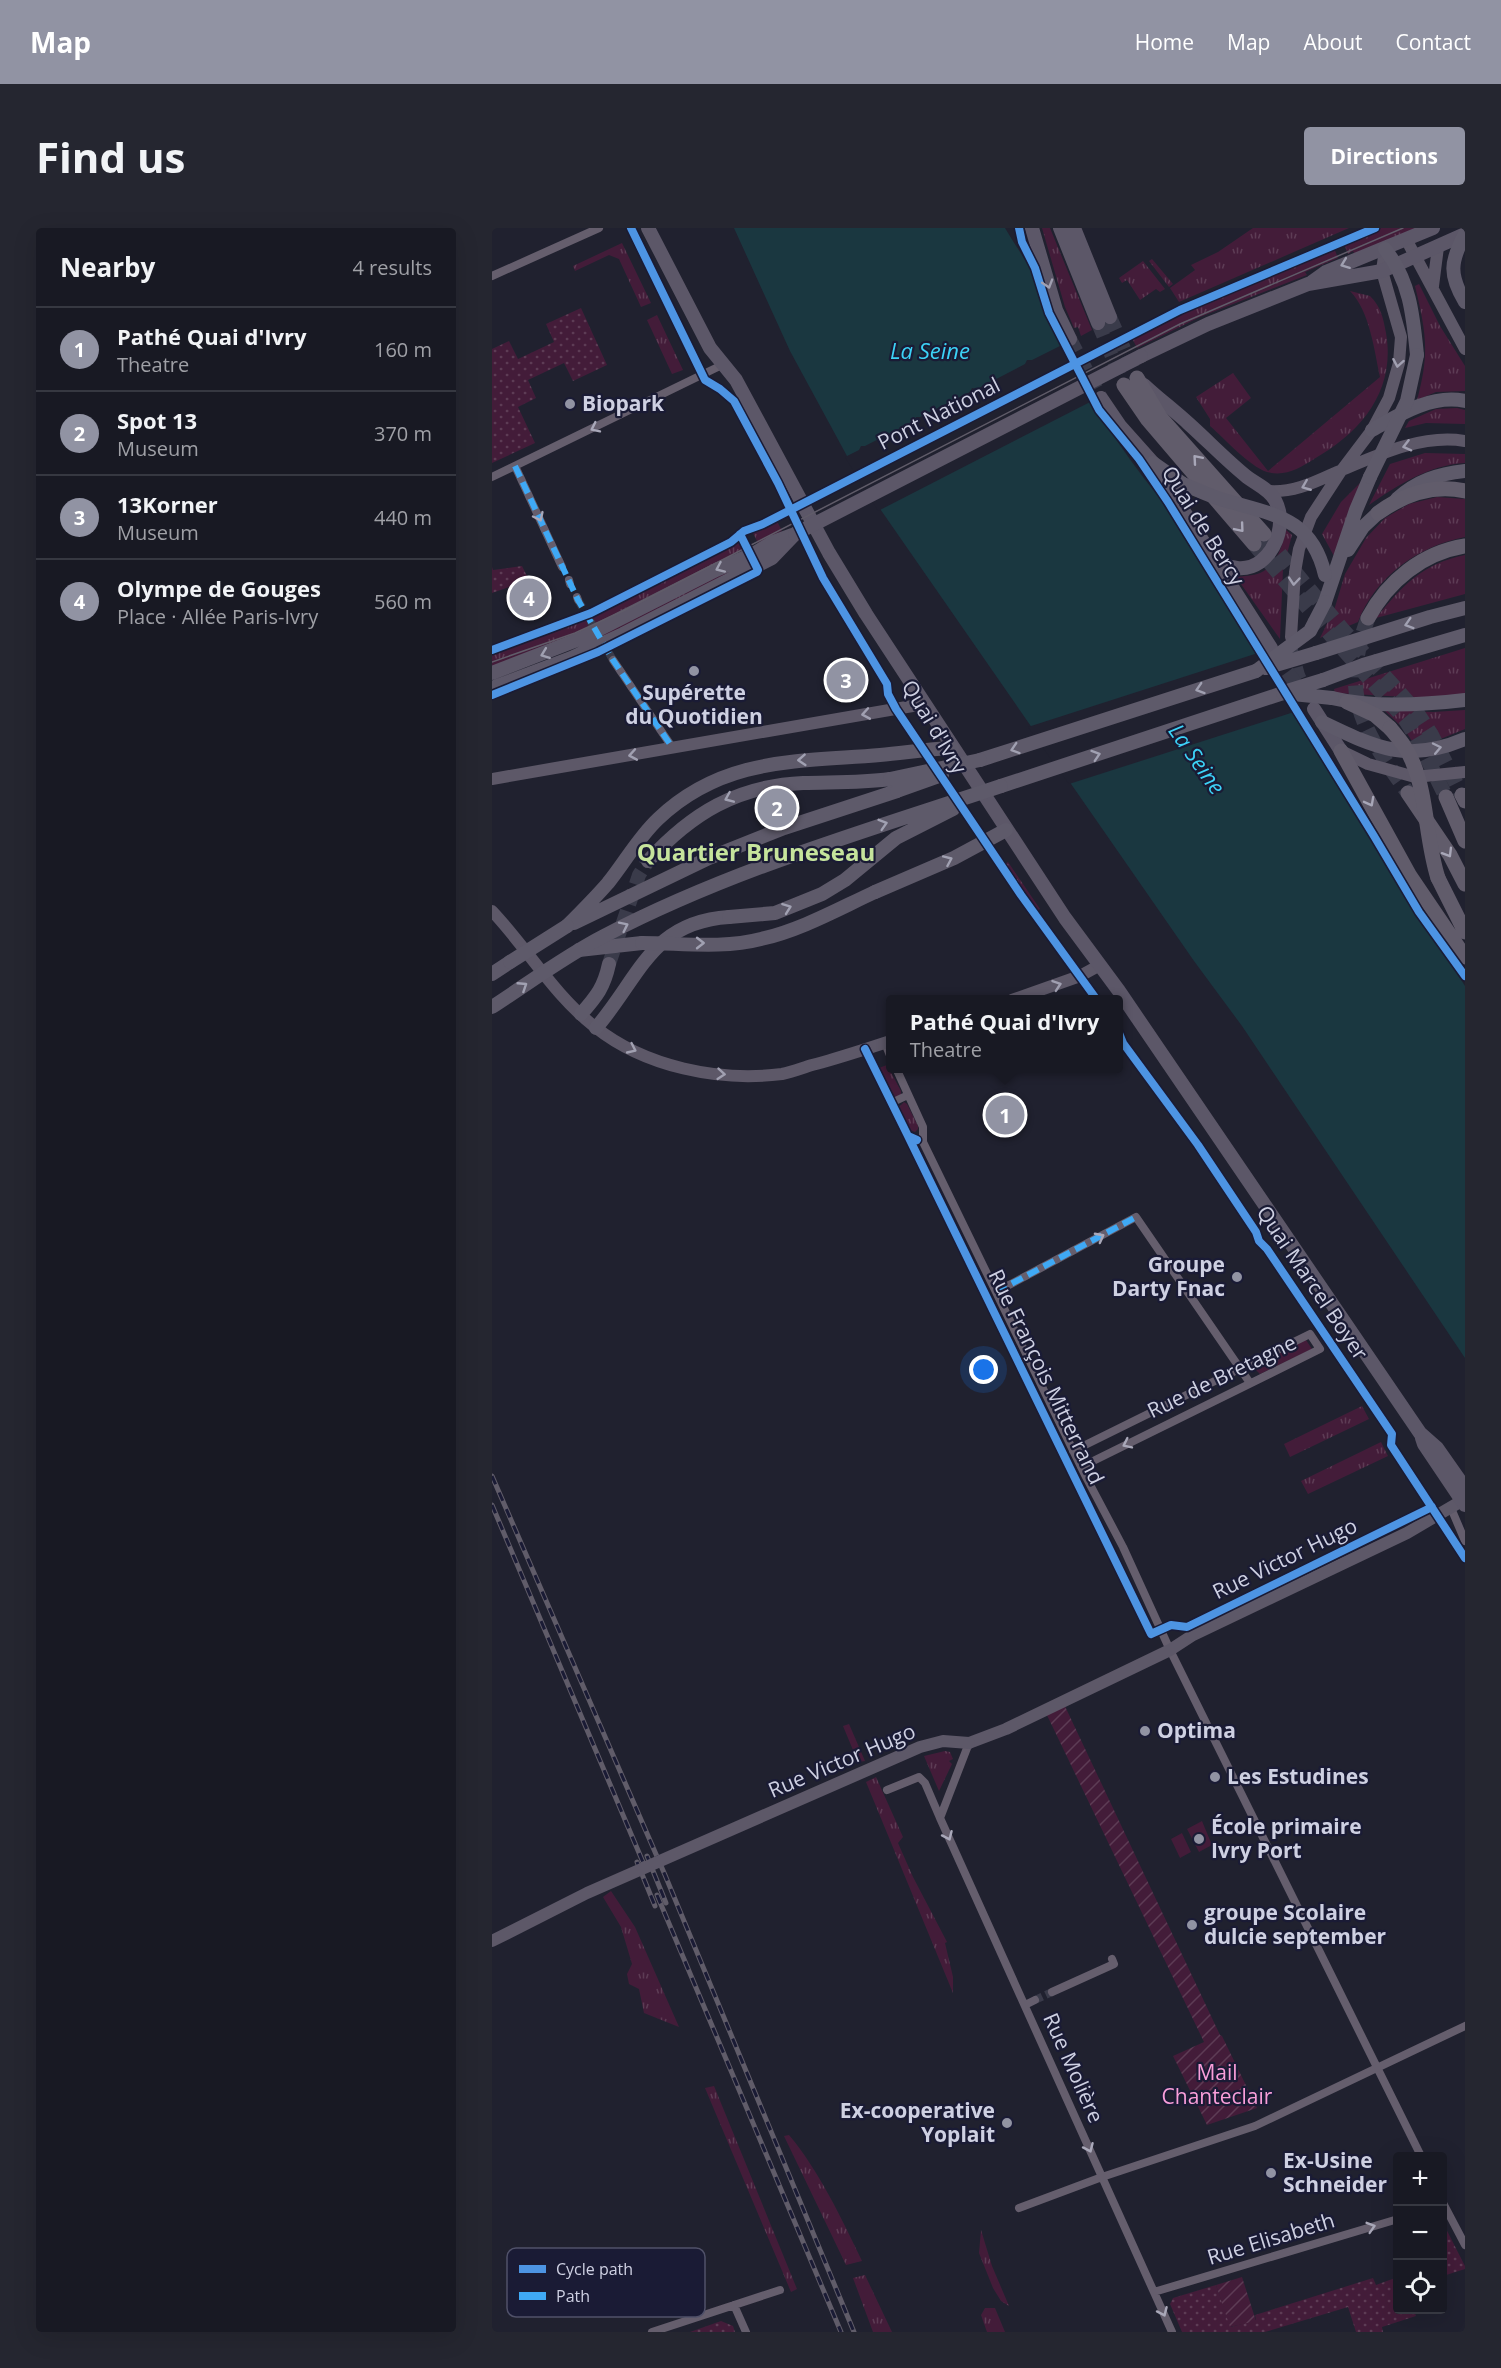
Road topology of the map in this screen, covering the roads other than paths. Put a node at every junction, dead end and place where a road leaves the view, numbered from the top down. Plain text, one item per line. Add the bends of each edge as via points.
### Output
1 (599, 228) edge
2 (648, 228) edge
3 (1032, 228) edge
4 (1060, 228) edge
5 (1074, 228) edge
6 (1433, 228) edge
7 (1465, 234) edge
8 (1406, 239) junction
9 (1438, 248) junction
10 (1384, 249) junction
11 (1416, 257) junction
12 (1398, 266) junction
13 (1382, 271) junction
14 (492, 276) edge
15 (1308, 284) junction
16 (1432, 287) junction
17 (1465, 302) edge
18 (1070, 339) tunnel mouth
19 (1465, 349) edge
20 (723, 365) junction
21 (1131, 382) joint
22 (1101, 398) tunnel mouth
23 (1463, 400) edge
24 (1372, 430) junction
25 (1465, 441) edge
26 (1153, 463) junction
27 (515, 466) junction
28 (1341, 471) junction
29 (1465, 471) edge
30 (492, 477) edge
31 (1268, 491) junction
32 (1465, 491) edge
33 (1393, 502) junction
34 (1378, 513) joint
35 (1259, 539) tunnel mouth
36 (1465, 546) edge
37 (775, 548) junction
38 (1340, 562) junction
39 (1217, 563) junction
40 (562, 567) dead end
41 (1326, 602) junction
42 (1465, 608) edge
43 (1368, 618) tunnel mouth
44 (1465, 635) edge
45 (1291, 637) tunnel mouth
46 (1271, 648) tunnel mouth
47 (613, 660) tunnel mouth
48 (1256, 671) junction
49 (492, 673) edge
50 (492, 688) edge
51 (1282, 693) junction
52 (1465, 700) edge
53 (1347, 702) junction
54 (924, 704) junction
55 (1314, 709) tunnel mouth
56 (1322, 722) junction
57 (1465, 739) edge
58 (672, 747) junction
59 (952, 748) junction
60 (1341, 750) junction
61 (1465, 772) edge
62 (492, 778) edge
63 (894, 785) junction
64 (1001, 786) junction
65 (1408, 793) tunnel mouth
66 (1446, 797) tunnel mouth
67 (1006, 830) junction
68 (1374, 836) dead end
69 (1465, 841) edge
70 (648, 861) tunnel mouth
71 (1465, 884) edge
72 (492, 911) edge
73 (567, 926) junction
74 (1465, 932) edge
75 (579, 950) junction
76 (1465, 957) edge
77 (609, 964) tunnel mouth
78 (1100, 965) junction
79 (492, 974) edge
80 (1465, 976) edge
81 (1024, 995) edge
82 (1121, 995) edge
83 (1123, 999) edge
84 (492, 1007) edge
85 (581, 1014) junction
86 (596, 1028) junction
87 (886, 1043) edge
88 (865, 1049) junction
89 (898, 1073) edge
90 (908, 1095) junction
91 (891, 1102) junction
92 (922, 1142) junction
93 (996, 1292) junction
94 (1241, 1368) junction
95 (1250, 1383) junction
96 (1073, 1451) junction
97 (1081, 1467) junction
98 (1462, 1500) edge
99 (1465, 1541) edge
100 (1170, 1650) junction
101 (969, 1743) junction
102 (887, 1790) dead end
103 (940, 1818) junction
104 (492, 1941) edge
105 (1112, 1959) dead end
106 (1053, 1992) tunnel mouth
107 (1035, 2000) tunnel mouth
108 (1025, 2005) junction
109 (1465, 2026) edge
110 (1378, 2067) junction
111 (1419, 2152) edge
112 (1102, 2177) junction
113 (1445, 2206) edge
114 (1019, 2208) dead end
115 (1393, 2220) edge
116 (1465, 2245) edge
117 (780, 2290) dead end
118 (1154, 2292) junction
119 (734, 2305) junction
120 (705, 2315) edge
121 (698, 2317) edge
122 (652, 2332) edge
123 (746, 2332) edge
124 (1172, 2332) edge

1 - 14 street
2 - 20 main road, Quai d'Ivry via 710,348
3 -> 18 main road via 1056,310
4 - 5 main road via 1104,320
6 - 8 main road
7 - 9 main road
7 - 17 highway via 1454,256 1453,268 1455,283
8 - 10 main road
8 - 11 main road
9 - 11 main road
9 - 16 main road
10 - 12 highway
10 - 13 main road
10 -> 15 main road via 1326,272
11 - 12 main road
11 - 16 main road
12 - 13 main road
12 - 38 highway, bridge via 1413,318 1417,355 1407,400 1356,510
13 - 15 main road
13 -> 24 main road via 1401,337 1400,354 1389,398
15 - 37 main road, Pont National, bridge via 1141,356 795,534
16 - 19 main road
20 -> 27 street
20 - 54 main road, Quai d'Ivry via 736,380 836,565
21 - 31 main road
21 - 35 highway
22 - 26 main road, Quai de Bercy
23 - 24 highway via 1431,402
24 - 28 main road
25 -> 28 main road via 1430,441 1398,448
26 - 39 main road, Quai de Bercy
26 - 41 highway, bridge via 1183,484 1283,517 1301,529 1322,560
27 - 30 street
27 -> 40 street
28 -> 31 main road via 1295,490
28 -> 45 main road via 1311,518 1299,549
29 - 33 highway via 1437,474
31 - 39 main road via 1279,512 1280,527 1270,553 1252,567 1242,569
32 - 33 highway via 1433,489
33 - 34 highway
34 - 38 highway via 1363,527
36 - 43 highway via 1440,552 1411,567 1388,589
37 -> 49 main road via 716,570 582,638
37 - 50 main road via 754,567 623,634
38 - 41 highway
39 - 46 main road, Quai de Bercy
41 - 48 highway, bridge via 1310,631
42 -> 48 highway, bridge
44 - 51 highway, bridge
47 - 58 street
48 -> 63 highway, bridge
51 - 53 highway, bridge
64 -> 51 highway
52 - 53 highway
53 - 74 highway, bridge via 1367,710 1403,743 1418,776 1431,857
54 -> 58 main road
54 - 59 main road, Quai d'Ivry
55 - 56 main road
56 -> 57 highway via 1368,744 1393,750 1431,750
56 - 60 main road
58 -> 62 main road
59 - 67 main road, Quai d'Ivry
59 -> 73 highway via 784,761 718,779 693,792 658,819 609,882
60 - 61 main road via 1368,764 1415,777
60 -> 76 highway via 1410,876
63 -> 70 highway via 786,784 742,793 696,816
63 - 73 highway via 710,858
75 -> 64 highway, bridge via 712,885
86 -> 64 highway, bridge via 664,939 693,923 775,913 822,894 896,838
65 -> 71 highway
66 - 69 highway
75 -> 67 highway, bridge via 642,944 715,944 784,933 954,858
67 - 78 main road, Quai d'Ivry
68 - 80 street via 1419,912
72 - 85 main road
73 - 79 highway, bridge
84 -> 75 highway, bridge
77 - 85 highway via 604,984
81 -> 78 main road
78 - 82 main road, Quai Marcel Boyer
83 - 98 main road, Quai Marcel Boyer via 1420,1433 1437,1448
85 - 86 main road
86 -> 88 main road via 663,1064 741,1075 782,1074
87 - 88 main road
88 - 91 street, Rue François Mitterrand
89 - 90 street, Rue François Mitterrand
90 - 91 street
90 - 92 street, Rue François Mitterrand via 923,1127
91 - 92 street, Rue François Mitterrand via 908,1136
92 - 93 street, Rue François Mitterrand
93 -> 94 street via 1136,1217
93 - 96 street, Rue François Mitterrand
94 - 95 street
94 - 95 street, Rue de Bretagne via 1310,1334 1320,1348
94 - 96 street, Rue de Bretagne
95 -> 97 street, Rue de Bretagne
96 - 97 street, Rue François Mitterrand
97 - 100 street, Rue François Mitterrand
98 - 99 street, Quai Marcel Boyer
98 - 100 main road, Rue Victor Hugo via 1425,1523 1193,1635
100 - 101 main road, Rue Victor Hugo via 1006,1730
100 - 110 street, Rue François Mitterrand
101 - 103 street
101 - 104 main road, Rue Victor Hugo, bridge via 943,1741 920,1748 587,1893
102 - 103 street, Rue Molière via 919,1777
103 -> 108 street, Rue Molière
105 - 106 street via 1114,1964 1072,1979
107 - 108 street
108 -> 112 street, Rue Molière
109 - 110 street
110 - 111 street, Rue François Mitterrand
110 - 112 street via 1255,2126
112 - 114 street
112 - 118 street, Rue Molière
113 - 116 street
118 -> 115 street, Rue Elisabeth
117 - 119 street
118 -> 124 street, Rue Molière
119 - 120 street
119 - 123 street
121 - 122 street

